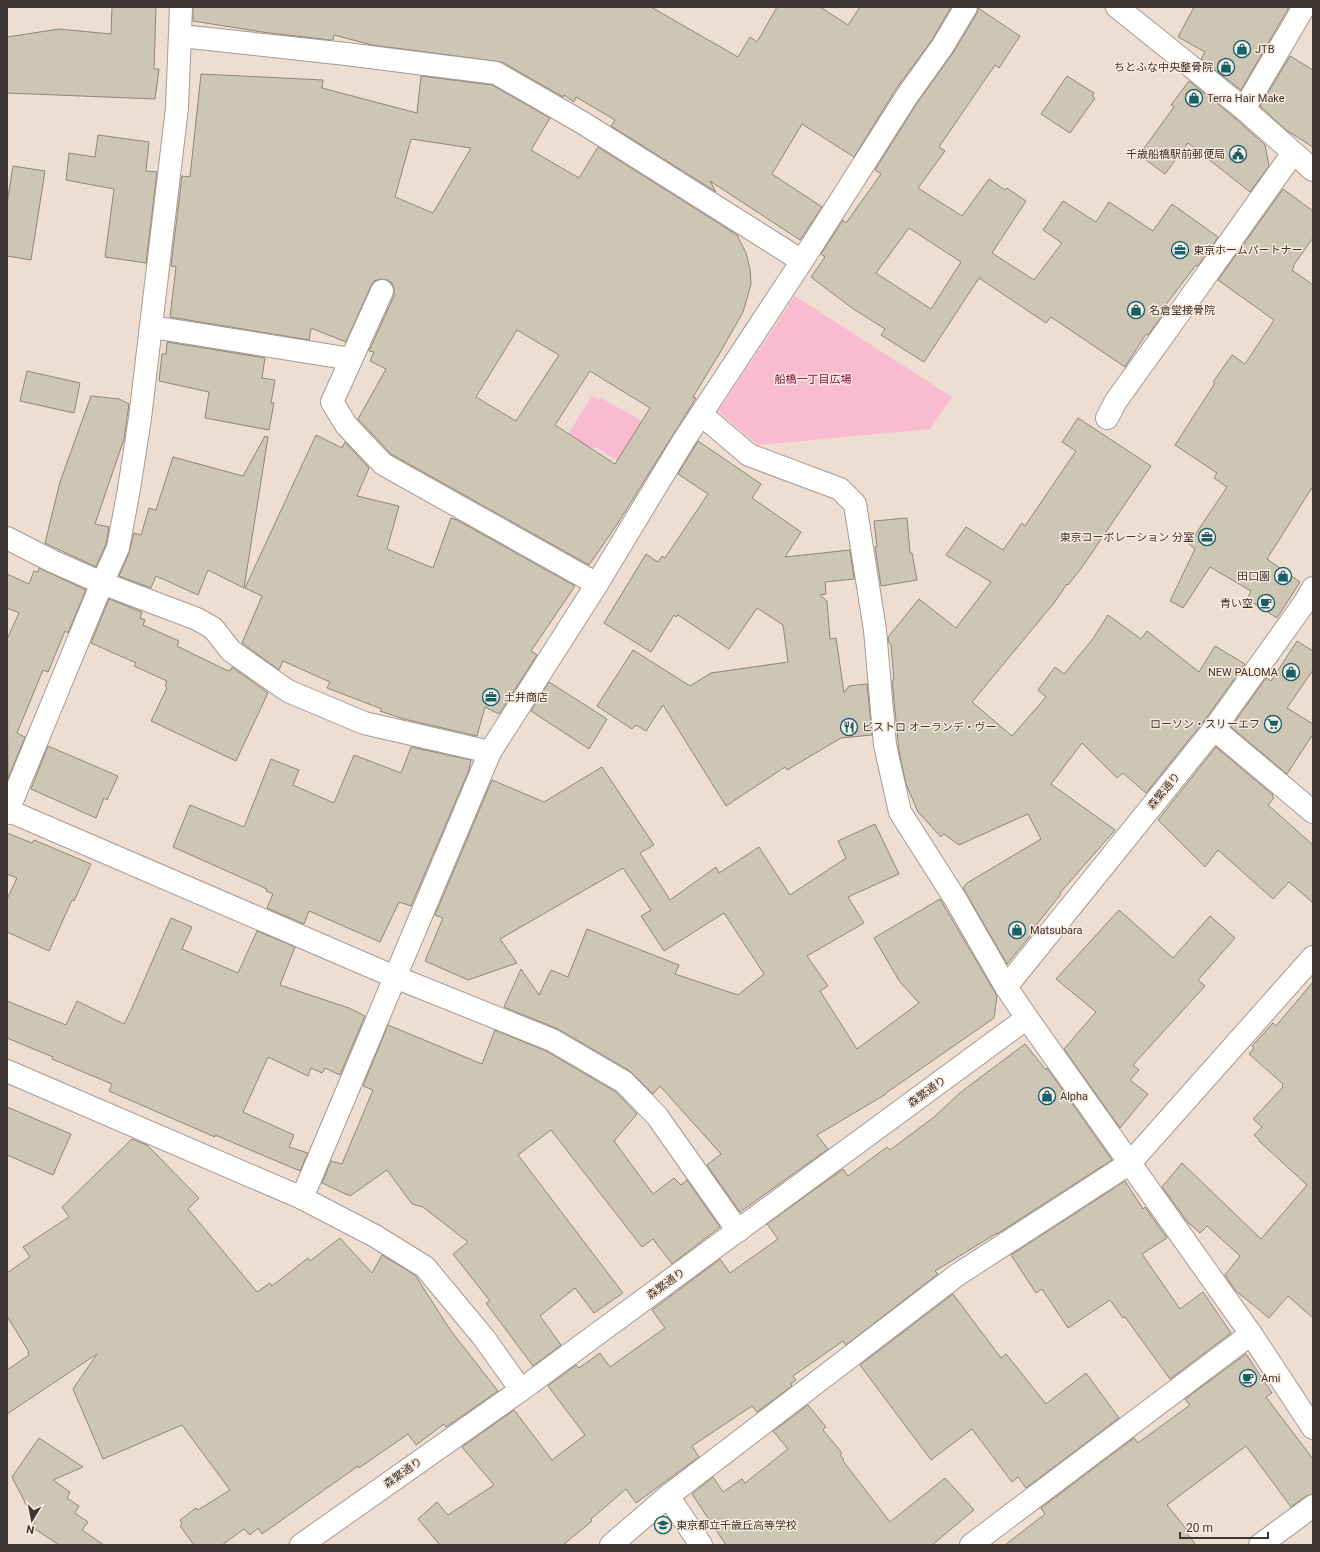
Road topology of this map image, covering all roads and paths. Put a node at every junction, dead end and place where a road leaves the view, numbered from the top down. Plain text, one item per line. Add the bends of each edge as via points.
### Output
1 (182, 7) edge
2 (966, 7) edge
3 (1117, 7) edge
4 (1304, 7) edge
5 (181, 36) junction
6 (1244, 109) junction
7 (1293, 153) junction
8 (1313, 170) edge
9 (802, 261) junction
10 (382, 291) dead end
11 (152, 327) junction
12 (351, 359) junction
13 (702, 415) junction
14 (1107, 418) dead end
15 (7, 538) edge
16 (102, 583) junction
17 (597, 584) junction
18 (1313, 588) edge
19 (1214, 729) junction
20 (490, 752) junction
21 (7, 811) edge
22 (1313, 812) edge
23 (1313, 958) edge
24 (395, 977) junction
25 (1006, 987) junction
26 (1027, 1018) junction
27 (7, 1070) edge
28 (1130, 1163) junction
29 (302, 1198) junction
30 (738, 1231) junction
31 (1251, 1334) junction
32 (521, 1390) junction
33 (1313, 1428) edge
34 (668, 1496) junction
35 (1313, 1506) edge
36 (301, 1545) edge
37 (611, 1545) edge
38 (701, 1545) edge
39 (971, 1545) edge
40 (1260, 1545) edge

1 - 5 street
2 - 9 street
3 - 6 street
4 - 6 street
5 - 9 street via 496,74 582,123
5 - 11 street via 177,108
6 - 7 street
7 - 8 street
7 - 14 street via 1116,401
9 - 13 street
10 - 12 street
11 - 12 street
11 - 16 street via 132,473 118,548
12 - 17 street via 332,402 346,426 383,464
13 - 17 street via 684,440
13 - 25 street via 749,455 840,489 855,504 875,630 885,745 900,812 956,900
15 - 16 street via 52,562
16 - 20 street via 197,619 213,628 231,651 288,691 364,723
16 - 21 street
17 - 20 street
18 - 19 street, 森繁通り
19 - 22 street
19 - 25 street, 森繁通り
20 - 24 street
21 - 24 street
23 - 28 street
24 - 29 street
24 - 30 street via 552,1040 624,1082 657,1116
25 - 26 street
26 - 28 street
26 - 30 street, 森繁通り
27 - 29 street
28 - 31 street
28 - 34 street via 957,1275
29 - 32 street via 375,1236 425,1267 484,1338
30 - 32 street, 森繁通り
31 - 33 street
31 - 39 street
32 - 36 street, 森繁通り
34 - 37 street
34 - 38 street
35 - 40 street

